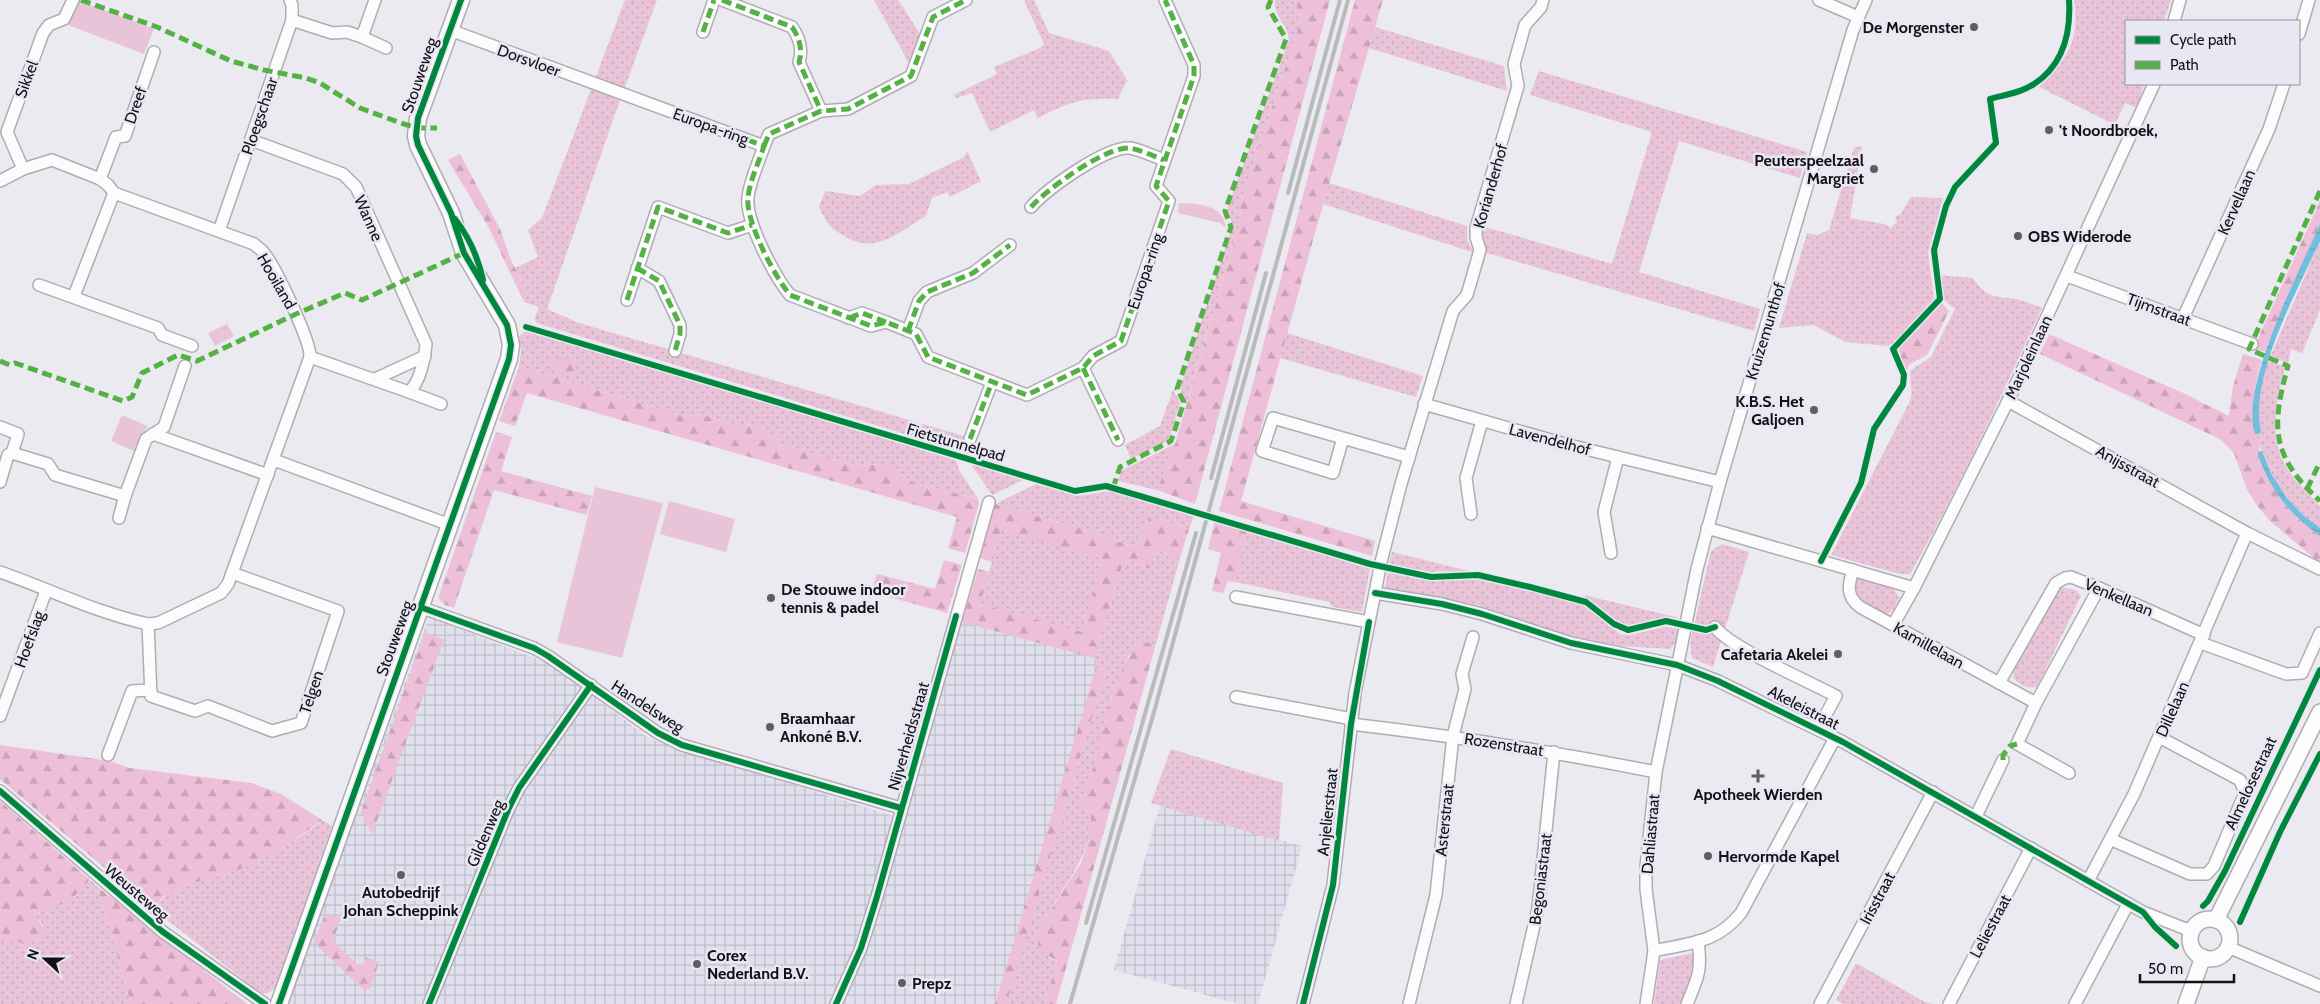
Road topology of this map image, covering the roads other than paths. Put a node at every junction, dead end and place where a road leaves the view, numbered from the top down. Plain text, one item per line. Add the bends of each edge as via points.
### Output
1 (73, 0) edge
2 (290, 0) edge
3 (375, 0) edge
4 (461, 0) edge
5 (714, 0) edge
6 (722, 0) edge
7 (966, 0) edge
8 (1165, 0) edge
9 (1543, 0) edge
10 (1819, 0) edge
11 (1866, 0) edge
12 (2180, 0) edge
13 (2309, 0) edge
14 (1858, 16) junction
15 (292, 20) junction
16 (2174, 20) edge
17 (450, 30) junction
18 (2300, 31) edge
19 (703, 32) dead end
20 (362, 38) junction
21 (386, 48) dead end
22 (154, 52) dead end
23 (2154, 85) edge
24 (2284, 85) edge
25 (609, 89) joint
26 (821, 111) junction
27 (4, 129) edge
28 (251, 140) junction
29 (764, 146) junction
30 (1164, 160) junction
31 (23, 169) junction
32 (100, 179) junction
33 (0, 181) edge
34 (114, 193) junction
35 (1031, 207) dead end
36 (752, 225) junction
37 (219, 231) junction
38 (1010, 245) dead end
39 (637, 268) junction
40 (2067, 276) junction
41 (39, 285) dead end
42 (74, 296) junction
43 (627, 300) dead end
44 (2183, 318) junction
45 (908, 331) junction
46 (2252, 344) dead end
47 (192, 346) dead end
48 (676, 351) dead end
49 (425, 356) junction
50 (310, 357) junction
51 (184, 366) dead end
52 (1083, 368) junction
53 (375, 380) junction
54 (992, 382) junction
55 (409, 392) junction
56 (2008, 401) junction
57 (441, 404) dead end
58 (1424, 404) junction
59 (1482, 421) junction
60 (0, 427) edge
61 (153, 434) junction
62 (1343, 438) junction
63 (970, 439) dead end
64 (1118, 440) dead end
65 (12, 453) junction
66 (1409, 457) junction
67 (1618, 457) junction
68 (274, 460) junction
69 (268, 475) junction
70 (0, 482) edge
71 (1720, 482) junction
72 (126, 496) junction
73 (989, 502) dead end
74 (1471, 514) dead end
75 (120, 518) dead end
76 (450, 525) junction
77 (1707, 528) junction
78 (2247, 532) junction
79 (1611, 553) dead end
80 (1380, 566) joint
81 (1853, 570) junction
82 (2320, 570) edge
83 (0, 572) edge
84 (232, 573) junction
85 (1914, 588) junction
86 (2099, 588) junction
87 (46, 591) junction
88 (1375, 593) junction
89 (1236, 597) dead end
90 (420, 607) junction
91 (1369, 622) junction
92 (148, 624) junction
93 (1893, 625) junction
94 (1715, 627) dead end
95 (2320, 633) edge
96 (1473, 636) dead end
97 (2202, 639) junction
98 (1677, 665) junction
99 (1999, 683) junction
100 (591, 685) junction
101 (151, 690) junction
102 (1236, 697) dead end
103 (2036, 703) junction
104 (2320, 712) edge
105 (0, 716) edge
106 (1351, 721) junction
107 (1818, 729) junction
108 (1453, 736) junction
109 (2159, 737) junction
110 (1834, 738) junction
111 (1554, 752) junction
112 (108, 755) dead end
113 (2003, 760) dead end
114 (1656, 772) junction
115 (2069, 773) dead end
116 (0, 791) edge
117 (1934, 792) junction
118 (901, 808) junction
119 (1976, 816) junction
120 (2112, 840) junction
121 (2032, 848) junction
122 (2088, 881) junction
123 (2128, 904) junction
124 (2216, 920) junction
125 (2191, 931) junction
126 (1698, 941) junction
127 (2228, 946) junction
128 (1654, 951) junction
129 (2203, 957) junction
130 (2320, 986) edge
131 (265, 1004) edge
132 (279, 1004) edge
133 (429, 1004) edge
134 (836, 1004) edge
135 (1303, 1004) edge
136 (1409, 1004) edge
137 (1516, 1004) edge
138 (1646, 1004) edge
139 (1687, 1004) edge
140 (1820, 1004) edge
141 (1949, 1004) edge
142 (2075, 1004) edge
143 (2186, 1004) edge

1 - 27 street, Sikkel via 64,20 49,25 43,33
2 - 15 street, Ploegschaar
3 - 20 street
4 - 17 main road, Stouweweg
5 - 19 street
6 - 26 street via 792,27 798,36 802,55 799,62
7 - 26 street via 933,17 911,76 848,108
8 - 30 street, Europa-ring via 1194,65 1194,76
9 - 58 street, Korianderhof via 1525,25 1514,64 1518,86 1476,228 1480,250 1467,295 1452,311
10 - 14 street
11 - 14 street, Kruizemunthof
12 - 16 street
13 - 18 street
14 - 71 street, Kruizemunthof
15 - 20 street via 332,33 347,32
15 - 28 street, Ploegschaar
17 - 25 street, Dorsvloer
17 - 76 main road, Stouweweg via 422,109 424,156 451,214 465,232 480,263 484,284 507,324 511,345 510,359
20 - 21 street
22 - 32 street, Dreef via 125,136 116,137
23 - 40 street, Marjoleinlaan
24 - 44 street, Kervellaan via 2269,129
25 - 29 street, Europa-ring
26 - 29 street via 769,134
27 - 31 street, Sikkel
28 - 37 street, Ploegschaar
28 - 49 street, Wanne via 343,174 356,188 419,326 426,344
29 - 36 street, Europa-ring via 748,198
30 - 35 street via 1130,148 1109,151 1042,194
30 - 52 street, Europa-ring via 1156,186 1169,201 1121,341 1093,356
31 - 32 street, Hooiland via 52,160
31 - 33 street, Hooiland
32 - 34 street, Hooiland
34 - 37 street, Hooiland
34 - 42 street
36 - 39 street via 728,233 658,207
36 - 45 street, Europa-ring via 782,286 790,295 871,326 886,322
37 - 50 street, Hooiland via 254,244 264,253 296,314 311,349
38 - 45 street via 973,273 927,292 919,301
39 - 43 street
39 - 48 street via 659,281 680,325
40 - 44 street, Tijmstraat
40 - 56 street, Marjoleinlaan
41 - 42 street
42 - 47 street via 158,328 162,335
44 - 46 street, Tijmstraat
45 - 54 street, Europa-ring via 916,334 928,357
49 - 53 street
49 - 55 street, Wanne
50 - 53 street
50 - 68 street
51 - 61 street via 164,427
52 - 54 street, Europa-ring via 1027,395
52 - 64 street
53 - 55 street
54 - 63 street
55 - 57 street
56 - 78 street, Anijsstraat
56 - 85 street, Marjoleinlaan
58 - 59 street, Lavendelhof
58 - 66 street, Korianderhof
59 - 67 street, Lavendelhof
59 - 74 street via 1466,478
60 - 65 street via 18,434
61 - 69 street
61 - 72 street via 146,439
62 - 62 street via 1333,473 1262,451 1273,418
62 - 66 street
65 - 70 street via 8,456
65 - 72 street via 48,464 55,475
66 - 80 street, Korianderhof
67 - 71 street, Lavendelhof
67 - 79 street via 1604,512
68 - 69 street
68 - 76 street
69 - 84 street
71 - 77 street, Kruizemunthof
72 - 75 street
73 - 118 street, Nijverheidsstraat
76 - 90 main road, Stouweweg
77 - 81 street
77 - 98 street, Kruizemunthof
78 - 82 street, Anijsstraat
78 - 97 street, Dillelaan
80 - 88 street, Anjelierstraat
81 - 85 street
81 - 93 street, Kamillelaan via 1848,590 1852,601
83 - 87 street
84 - 92 street via 222,593 158,623
84 - 101 street, Telgen via 338,611 301,723 272,731 208,706 195,712 151,696
85 - 93 street, Marjoleinlaan
86 - 97 street, Venkellaan
86 - 99 street, Venkellaan via 2072,578 2056,582
86 - 103 street
87 - 92 street
87 - 105 street, Hoefslag
88 - 91 street, Anjelierstraat
88 - 98 street, Akeleistraat via 1442,604 1586,647
89 - 91 street
90 - 100 street, Handelsweg via 534,648
90 - 132 main road, Stouweweg
91 - 106 street, Anjelierstraat
92 - 101 street
93 - 99 street, Kamillelaan
94 - 107 street, Akeleistraat via 1736,644 1836,696
95 - 97 street, Venkellaan via 2302,673 2286,674
96 - 108 street, Asterstraat via 1462,674 1465,689
97 - 109 street, Dillelaan
98 - 107 street, Akeleistraat
98 - 114 street, Dahliastraat
99 - 103 street, Kamillelaan
100 - 118 street, Handelsweg via 658,733 682,745
100 - 133 street, Gildenweg via 519,788
101 - 112 street via 132,691
102 - 106 street
103 - 115 street via 2016,744
104 - 124 street, Almelosestraat
106 - 108 street, Rozenstraat
106 - 135 street, Anjelierstraat via 1333,885
107 - 110 street, Akeleistraat
108 - 111 street, Rozenstraat
108 - 136 street, Asterstraat via 1436,895
109 - 120 street, Dillelaan
109 - 120 street via 2240,780 2245,793 2214,866 2207,874 2190,874
110 - 117 street, Akeleistraat
110 - 126 street via 1741,913 1725,930
111 - 114 street, Rozenstraat
111 - 137 street, Begoniastraat via 1538,908
113 - 119 street
114 - 128 street, Dahliastraat via 1646,866
116 - 131 street, Weusteweg via 155,926
117 - 119 street, Akeleistraat
117 - 140 street, Irisstraat
118 - 134 street, Nijverheidsstraat via 860,948
119 - 121 street, Akeleistraat
120 - 122 street, Dillelaan
121 - 122 street, Akeleistraat
121 - 141 street, Leliestraat
122 - 123 street, Akeleistraat
123 - 125 street, Akeleistraat
123 - 142 street
124 - 125 street via 2199,922
124 - 127 street via 2226,928
125 - 129 street via 2193,950
126 - 128 street
126 - 139 street via 1700,974
127 - 129 street via 2220,955
127 - 130 street
128 - 138 street, Dahliastraat
129 - 143 street

